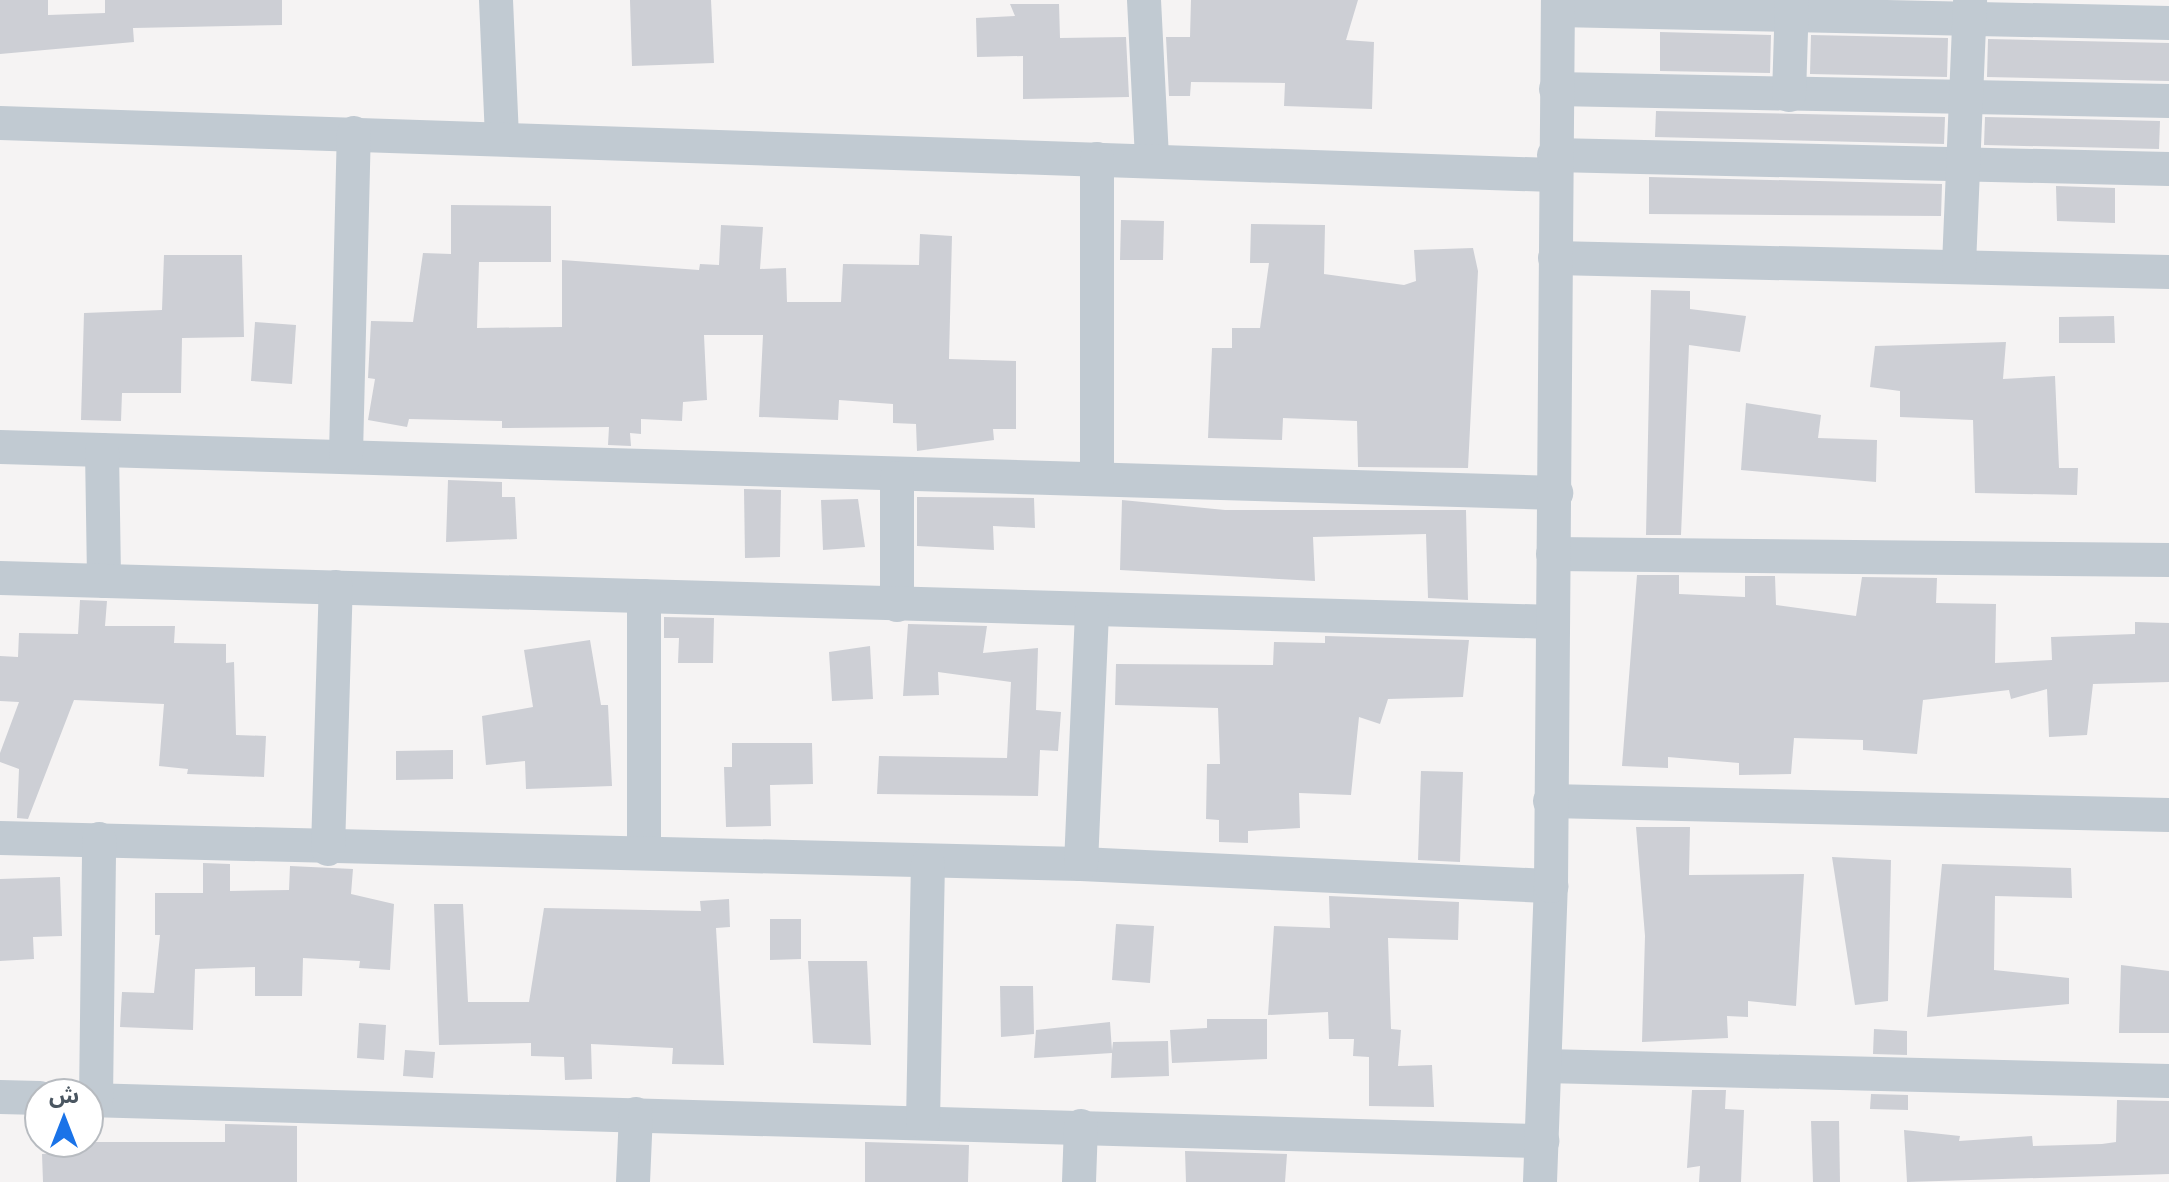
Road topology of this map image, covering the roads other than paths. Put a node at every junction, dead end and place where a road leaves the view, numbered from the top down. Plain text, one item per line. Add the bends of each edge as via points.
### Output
1 (496, 0) edge
2 (1144, 0) edge
3 (1558, 5) edge
4 (1792, 6) edge
5 (1970, 9) edge
6 (2169, 23) edge
7 (1556, 89) junction
8 (1789, 95) junction
9 (1966, 100) junction
10 (2169, 101) edge
11 (0, 123) edge
12 (354, 133) junction
13 (502, 135) junction
14 (1152, 158) junction
15 (1097, 159) junction
16 (1554, 165) junction
17 (1963, 168) junction
18 (2169, 169) edge
19 (1555, 258) junction
20 (1959, 265) junction
21 (2169, 272) edge
22 (0, 447) edge
23 (102, 450) junction
24 (346, 454) junction
25 (897, 478) junction
26 (1097, 479) junction
27 (1556, 493) junction
28 (1553, 554) junction
29 (2169, 560) edge
30 (0, 578) edge
31 (104, 581) junction
32 (336, 587) junction
33 (644, 596) junction
34 (897, 605) junction
35 (1092, 611) junction
36 (1552, 622) junction
37 (1550, 801) junction
38 (2169, 815) edge
39 (0, 838) edge
40 (99, 839) junction
41 (328, 849) junction
42 (644, 853) junction
43 (928, 864) junction
44 (1081, 864) junction
45 (1551, 886) junction
46 (1545, 1066) junction
47 (93, 1078) edge
48 (2169, 1081) edge
49 (0, 1097) edge
50 (24, 1098) edge
51 (104, 1100) edge
52 (636, 1114) junction
53 (923, 1122) junction
54 (1081, 1126) junction
55 (1542, 1141) junction
56 (633, 1182) edge
57 (1079, 1182) edge
58 (1540, 1182) edge

1 - 13 street
2 - 14 street
3 - 4 street
3 - 7 street
4 - 5 street
4 - 8 street
5 - 6 street
5 - 9 street
7 - 8 street
7 - 16 street
8 - 9 street
9 - 10 street
9 - 17 street
11 - 12 street
12 - 13 street
12 - 24 street
13 - 15 street
14 - 15 street
14 - 16 street
15 - 26 street
16 - 17 street
16 - 19 street
17 - 18 street
17 - 20 street
19 - 20 street
19 - 27 street
20 - 21 street
22 - 23 street
23 - 24 street
23 - 31 street
24 - 25 street
25 - 26 street
25 - 34 street
26 - 27 street
27 - 28 street
28 - 29 street
28 - 36 street
30 - 31 street
31 - 32 street
32 - 33 street
32 - 41 street
33 - 34 street
33 - 42 street
34 - 35 street
35 - 36 street
35 - 44 street
36 - 37 street
37 - 38 street
37 - 45 street
39 - 40 street
40 - 41 street
40 - 47 street
41 - 42 street
42 - 43 street
43 - 44 street
43 - 53 street
44 - 45 street
45 - 46 street
46 - 48 street
46 - 55 street
49 - 50 street
51 - 52 street
52 - 53 street
52 - 56 street
53 - 54 street
54 - 55 street
54 - 57 street
55 - 58 street

